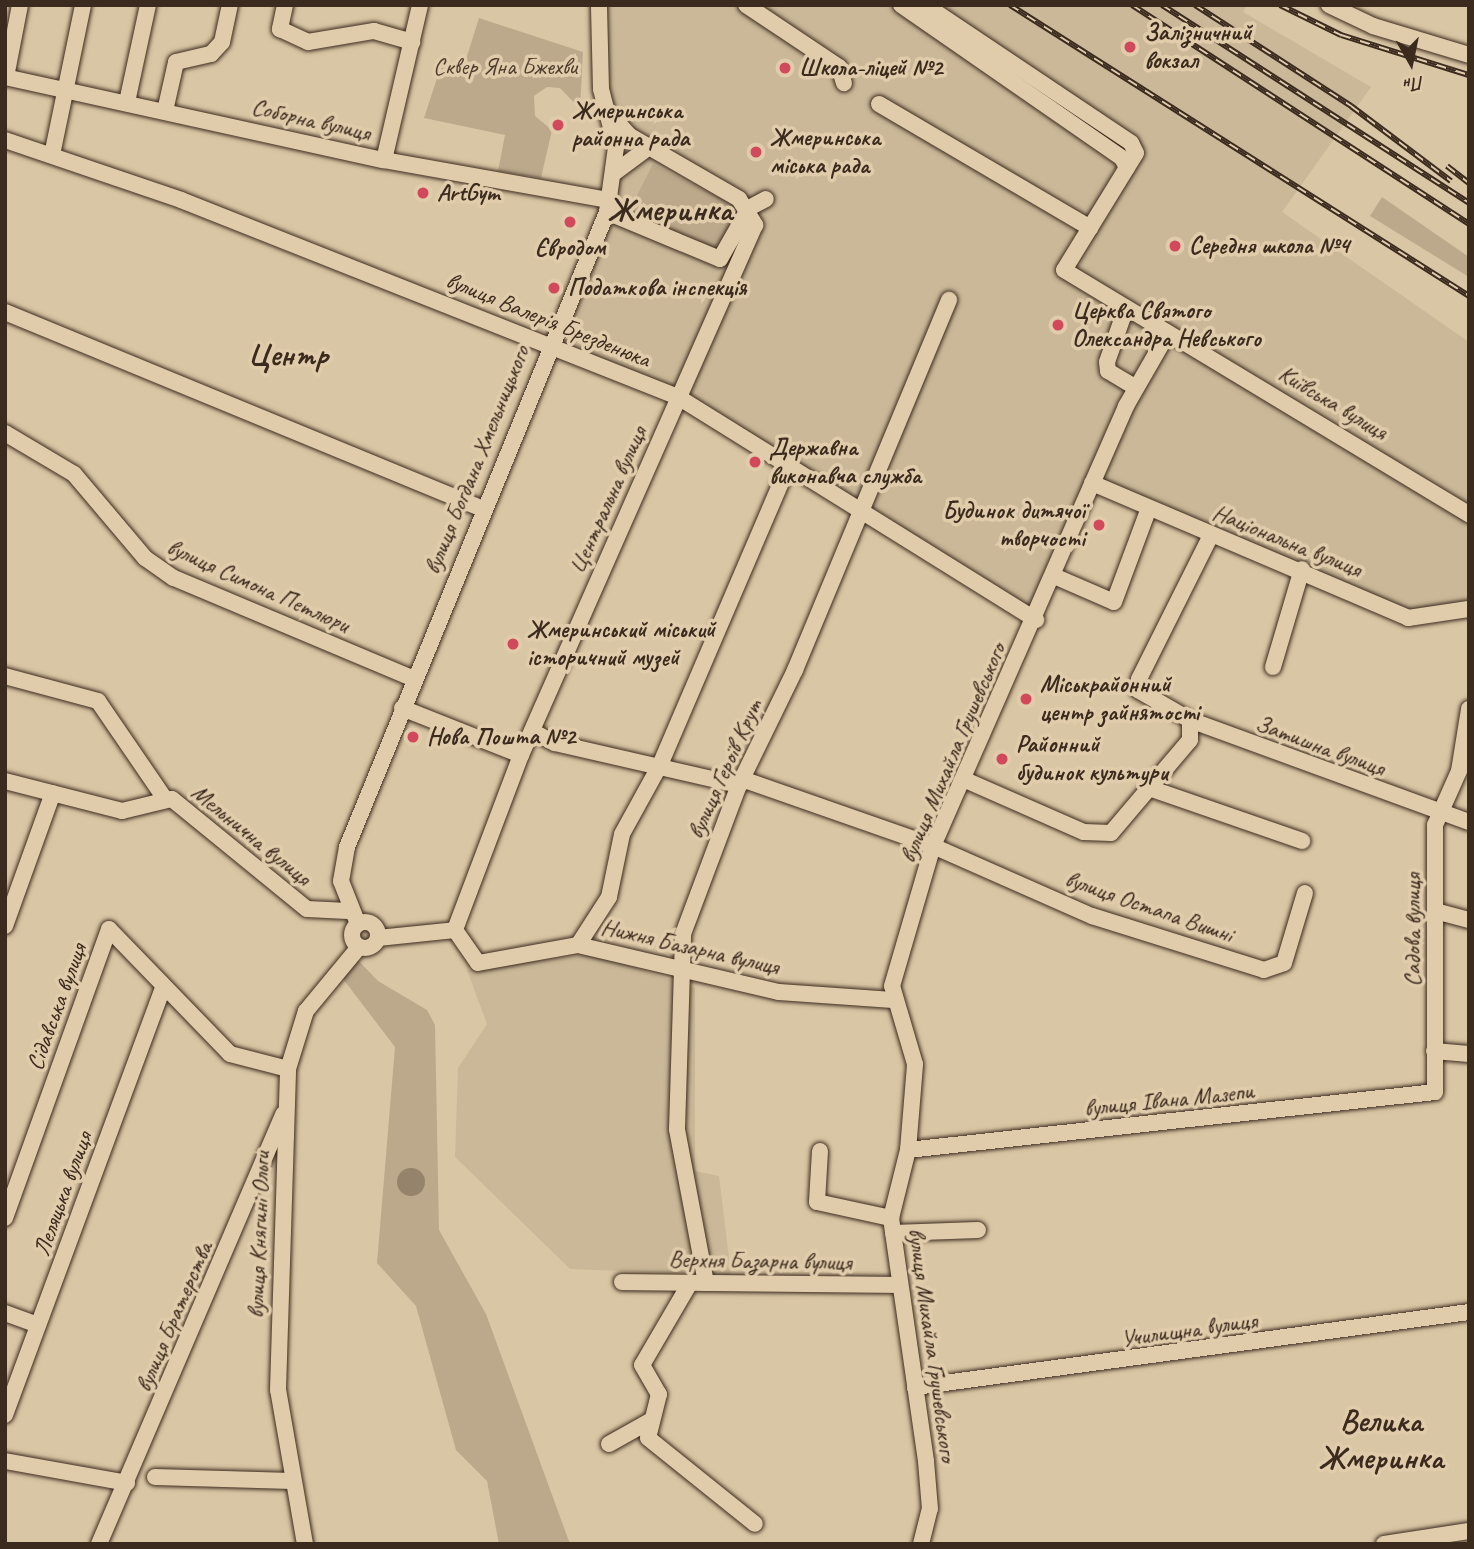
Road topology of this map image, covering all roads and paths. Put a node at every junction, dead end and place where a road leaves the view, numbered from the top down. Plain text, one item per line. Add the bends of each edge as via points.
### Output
1 (20, 5) edge
2 (83, 5) edge
3 (148, 5) edge
4 (230, 5) edge
5 (285, 5) edge
6 (420, 5) edge
7 (599, 5) edge
8 (746, 5) edge
9 (901, 5) edge
10 (925, 5) edge
11 (1329, 5) edge
12 (412, 41) junction
13 (1469, 55) edge
14 (5, 77) edge
15 (844, 83) dead end
16 (65, 89) junction
17 (127, 102) junction
18 (879, 104) dead end
19 (164, 111) junction
20 (611, 115) junction
21 (5, 140) edge
22 (649, 147) junction
23 (52, 155) junction
24 (384, 160) junction
25 (1127, 168) junction
26 (614, 173) junction
27 (766, 199) dead end
28 (608, 206) junction
29 (749, 208) junction
30 (1090, 229) junction
31 (949, 300) dead end
32 (1126, 307) junction
33 (5, 312) edge
34 (1168, 333) junction
35 (548, 344) junction
36 (1135, 387) junction
37 (678, 397) junction
38 (5, 433) edge
39 (789, 464) junction
40 (1092, 483) junction
41 (1149, 508) junction
42 (483, 509) junction
43 (861, 510) junction
44 (1469, 514) edge
45 (1211, 535) junction
46 (1302, 569) junction
47 (1054, 576) junction
48 (1468, 612) edge
49 (1036, 620) junction
50 (1273, 667) dead end
51 (5, 676) edge
52 (414, 679) junction
53 (402, 708) junction
54 (1469, 709) edge
55 (1190, 720) junction
56 (532, 731) junction
57 (521, 755) junction
58 (660, 765) junction
59 (1463, 775) edge
60 (963, 779) junction
61 (5, 781) edge
62 (740, 782) junction
63 (1152, 789) junction
64 (53, 793) junction
65 (164, 799) junction
66 (1437, 812) junction
67 (1469, 822) edge
68 (1302, 841) dead end
69 (933, 846) junction
70 (1305, 893) dead end
71 (1439, 912) junction
72 (353, 917) junction
73 (1469, 920) edge
74 (5, 926) edge
75 (455, 930) junction
76 (378, 937) junction
77 (578, 945) junction
78 (359, 947) junction
79 (678, 968) junction
80 (163, 988) junction
81 (893, 1000) junction
82 (1434, 1051) junction
83 (1469, 1054) edge
84 (288, 1069) junction
85 (1434, 1092) joint
86 (286, 1106) junction
87 (908, 1150) junction
88 (820, 1152) dead end
89 (5, 1218) edge
90 (892, 1226) junction
91 (978, 1230) dead end
92 (622, 1282) dead end
93 (698, 1283) junction
94 (896, 1285) junction
95 (1469, 1311) edge
96 (5, 1313) edge
97 (38, 1325) junction
98 (915, 1387) junction
99 (5, 1415) edge
100 (650, 1421) junction
101 (609, 1444) dead end
102 (5, 1461) edge
103 (155, 1477) dead end
104 (292, 1481) junction
105 (127, 1483) junction
106 (755, 1524) dead end
107 (1469, 1531) edge
108 (99, 1544) edge
109 (305, 1544) edge
110 (921, 1544) edge
111 (1384, 1544) edge

1 - 14 street
2 - 16 street
3 - 17 street
4 - 19 street via 216,48 176,62
5 - 12 street via 280,29 308,42 374,31
6 - 12 street
7 - 20 street, вулиця Богдана Хмельницького via 601,89
8 - 15 street via 839,67
9 - 25 street via 1122,158
10 - 25 street via 1131,143 1136,153
11 - 13 street via 1373,26
12 - 24 street
14 - 16 street, Соборна вулиця
16 - 17 street, Соборна вулиця
16 - 23 street
17 - 19 street, Соборна вулиця
18 - 30 street
19 - 24 street, Соборна вулиця
20 - 22 street
20 - 26 street, вулиця Богдана Хмельницького
21 - 23 street, вулиця Валерія Брезденюка
22 - 26 street
22 - 29 street
23 - 35 street, вулиця Валерія Брезденюка
24 - 28 street, Соборна вулиця
25 - 30 street
26 - 28 street, вулиця Богдана Хмельницького
27 - 29 street
28 - 29 street, Соборна вулиця via 720,259
28 - 35 street, вулиця Богдана Хмельницького
29 - 37 street, Центральна вулиця via 755,225
30 - 32 street, Київська вулиця via 1064,270
31 - 43 street, вулиця Героїв Крут
32 - 34 street, Київська вулиця
32 - 36 street via 1108,371
33 - 42 street
34 - 36 street, вулиця Михайла Грушевського
34 - 44 street, Київська вулиця
35 - 37 street, вулиця Валерія Брезденюка
35 - 42 street, вулиця Богдана Хмельницького
36 - 40 street, вулиця Михайла Грушевського
37 - 39 street, вулиця Валерія Брезденюка
37 - 56 street, Центральна вулиця
38 - 52 street, вулиця Симона Петлюри via 75,474 145,558 174,578
39 - 43 street, вулиця Валерія Брезденюка
39 - 58 street
40 - 41 street, Національна вулиця
40 - 47 street, вулиця Михайла Грушевського
41 - 45 street, Національна вулиця
41 - 47 street via 1114,602
42 - 52 street, вулиця Богдана Хмельницького
43 - 49 street, вулиця Валерія Брезденюка
43 - 62 street, вулиця Героїв Крут
45 - 46 street, Національна вулиця
45 - 55 street, Затишна вулиця via 1139,679 1138,690
46 - 48 street, Національна вулиця via 1415,620
46 - 50 street
47 - 49 street, вулиця Михайла Грушевського
49 - 60 street, вулиця Михайла Грушевського
51 - 65 street, Мельнична вулиця via 98,701
52 - 53 street, вулиця Богдана Хмельницького
53 - 57 street
53 - 72 street, вулиця Богдана Хмельницького via 343,860
54 - 59 street
55 - 63 street via 1189,740
55 - 66 street, Затишна вулиця
56 - 57 street, Центральна вулиця
56 - 58 street via 555,743
57 - 75 street, Центральна вулиця
58 - 62 street
58 - 77 street via 622,834 610,897
59 - 66 street
60 - 63 street via 1100,836 1111,833
60 - 69 street, вулиця Михайла Грушевського
61 - 64 street, Мельнична вулиця
62 - 69 street
62 - 79 street, вулиця Героїв Крут via 683,934
63 - 68 street
64 - 65 street, Мельнична вулиця via 122,811
64 - 74 street
65 - 72 street, Мельнична вулиця via 195,812 307,909
66 - 67 street, Затишна вулиця
66 - 71 street, Садова вулиця
69 - 70 street, вулиця Остапа Вишні via 1092,916 1264,970 1284,963
69 - 81 street, вулиця Михайла Грушевського
71 - 73 street
71 - 82 street, Садова вулиця
72 - 76 street via 372,923
72 - 78 street, вулиця Богдана Хмельницького via 352,936
75 - 76 street
75 - 77 street, Нижня Базарна вулиця via 478,963
76 - 78 street via 372,947
77 - 79 street, Нижня Базарна вулиця
78 - 84 street, вулиця Княгині Ольги via 306,1011
79 - 81 street, Нижня Базарна вулиця via 779,992
79 - 93 street, вулиця Героїв Крут via 677,1129
80 - 84 street via 230,1054
80 - 89 street, Сідавська вулиця via 108,929
80 - 97 street, Леляцька вулиця
81 - 87 street, вулиця Михайла Грушевського via 915,1064
82 - 83 street
82 - 85 street, Садова вулиця
84 - 86 street, вулиця Княгині Ольги
85 - 87 street, вулиця Івана Мазепи
86 - 104 street, вулиця Княгині Ольги via 278,1390
86 - 105 street, вулиця Братерства
87 - 90 street, вулиця Михайла Грушевського
88 - 90 street via 817,1202
90 - 91 street
90 - 94 street, вулиця Михайла Грушевського
92 - 93 street, Верхня Базарна вулиця
93 - 94 street, Верхня Базарна вулиця
93 - 100 street via 642,1365 659,1394
94 - 98 street, вулиця Михайла Грушевського
95 - 98 street, Училищна вулиця
96 - 97 street
97 - 99 street, Леляцька вулиця
98 - 110 street, вулиця Михайла Грушевського via 930,1509
100 - 101 street
100 - 106 street via 648,1438
102 - 105 street
103 - 104 street
104 - 109 street, вулиця Княгині Ольги
105 - 108 street, вулиця Братерства
107 - 111 street

